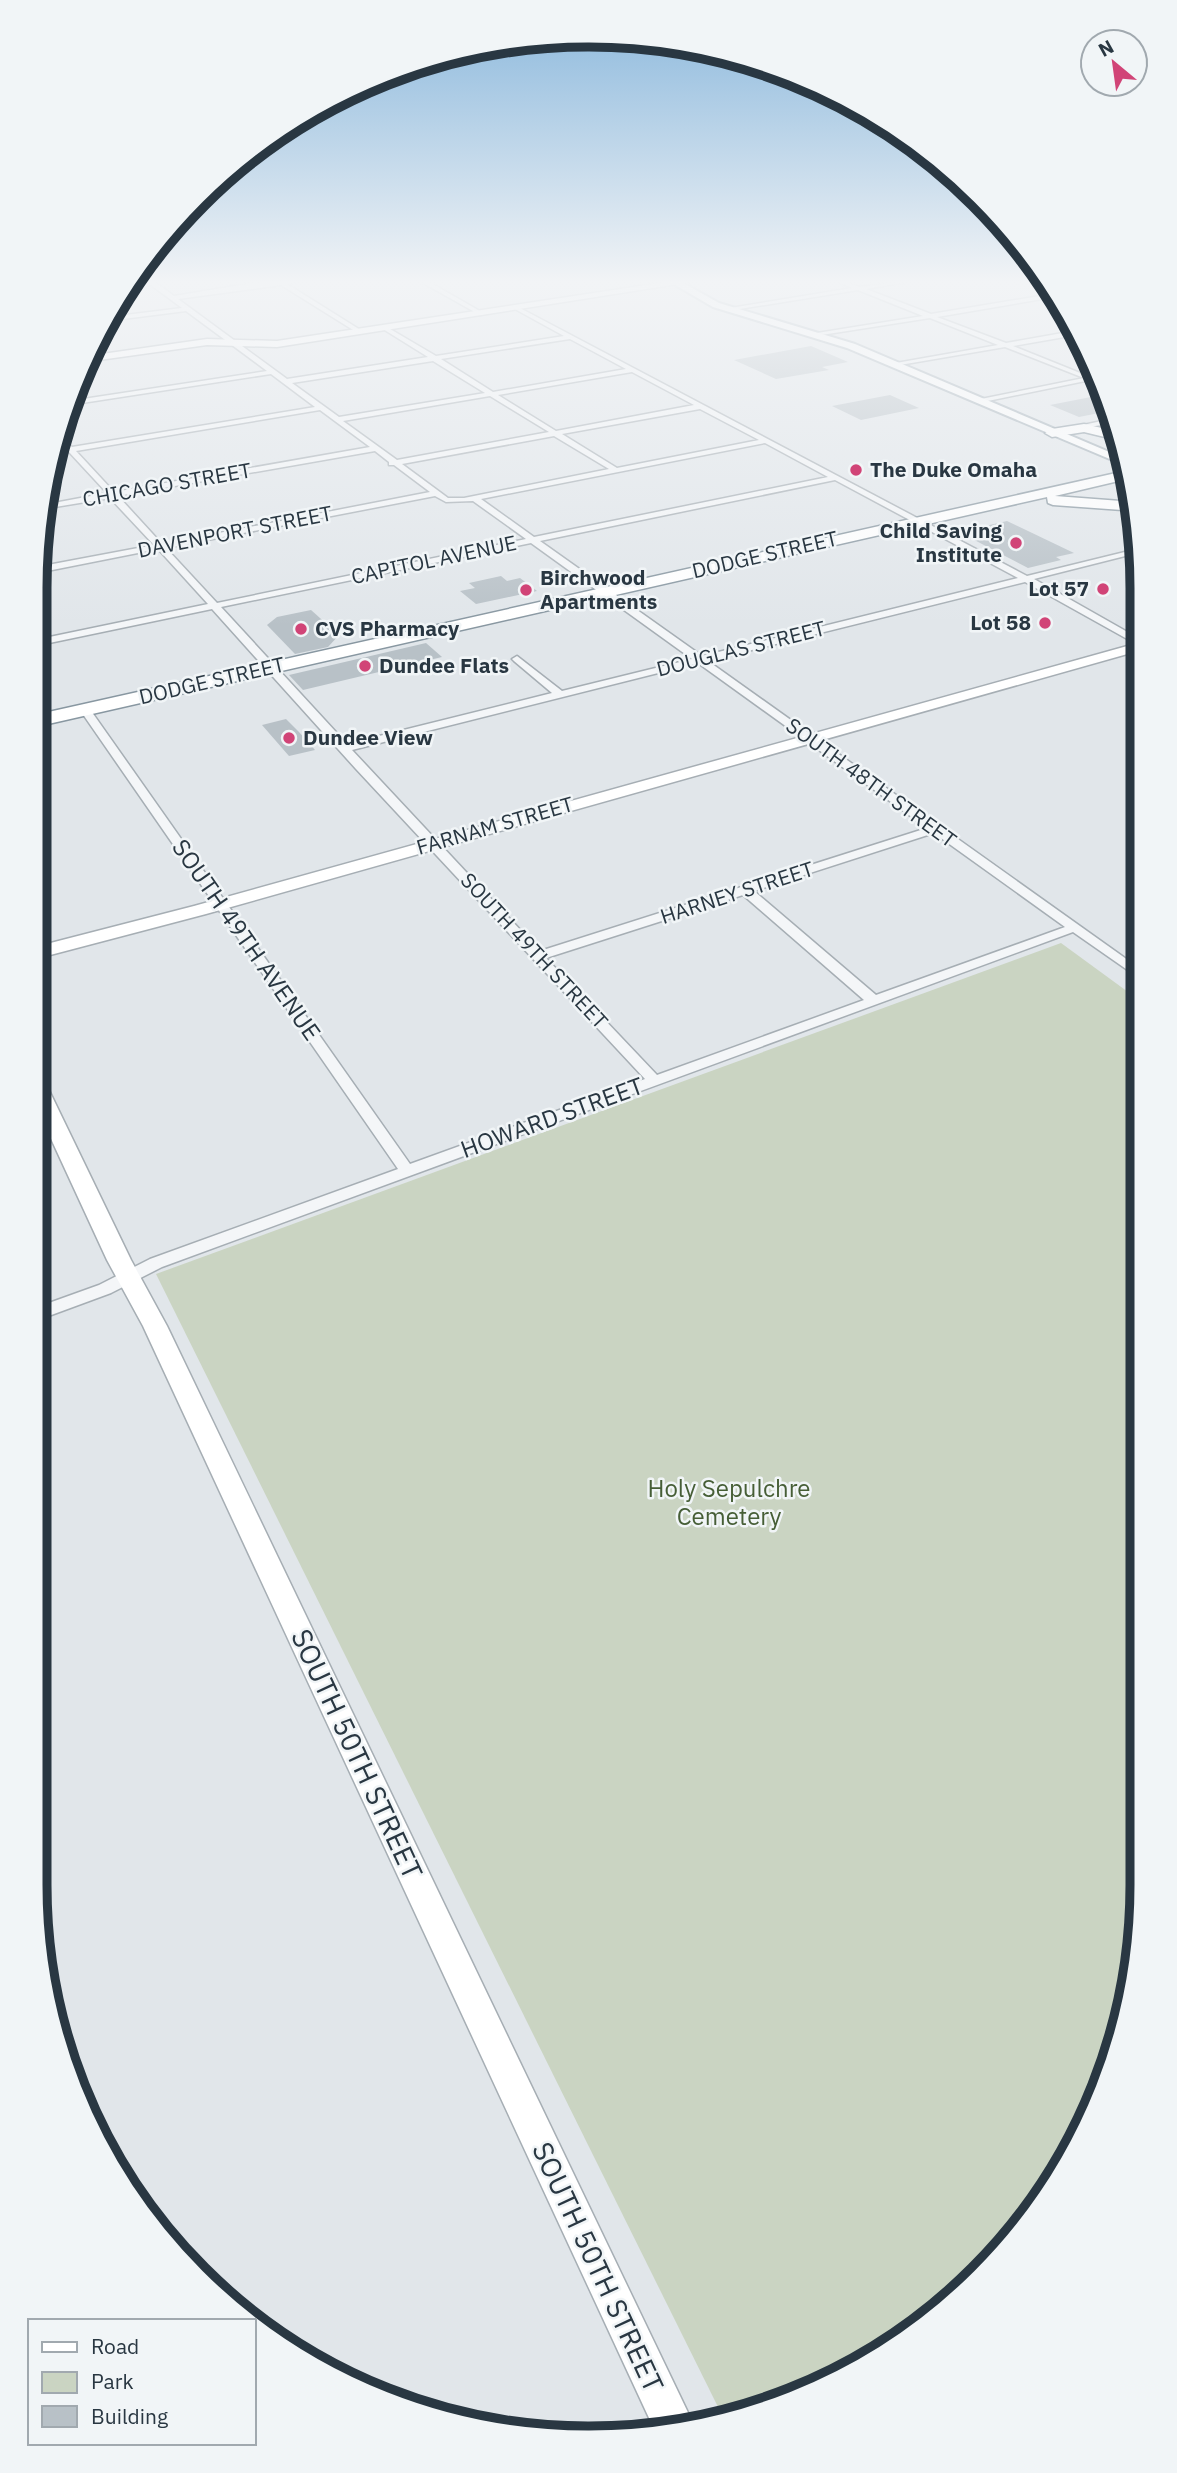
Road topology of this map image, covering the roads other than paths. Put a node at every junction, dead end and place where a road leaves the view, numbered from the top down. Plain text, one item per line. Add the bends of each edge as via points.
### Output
1 (130, 394) edge
2 (301, 394) edge
3 (489, 394) edge
4 (491, 394) edge
5 (681, 394) edge
6 (963, 394) edge
7 (1012, 394) edge
8 (978, 401) junction
9 (81, 402) edge
10 (703, 406) junction
11 (319, 408) junction
12 (335, 420) junction
13 (1103, 425) edge
14 (555, 433) junction
15 (1052, 433) junction
16 (1108, 437) edge
17 (766, 441) junction
18 (1109, 441) edge
19 (67, 446) edge
20 (373, 449) junction
21 (70, 450) junction
22 (65, 451) edge
23 (1104, 454) junction
24 (1113, 458) edge
25 (392, 463) junction
26 (615, 470) junction
27 (1118, 477) edge
28 (834, 478) junction
29 (1089, 483) junction
30 (434, 494) junction
31 (112, 495) junction
32 (474, 498) junction
33 (1018, 499) junction
34 (54, 505) edge
35 (1109, 505) junction
36 (1123, 506) edge
37 (916, 522) junction
38 (532, 540) junction
39 (160, 547) junction
40 (1129, 553) edge
41 (48, 568) edge
42 (1025, 579) junction
43 (604, 591) junction
44 (214, 606) junction
45 (1130, 638) edge
46 (47, 641) edge
47 (1130, 649) edge
48 (1130, 656) edge
49 (517, 659) dead end
50 (698, 659) junction
51 (270, 667) junction
52 (559, 694) junction
53 (954, 698) junction
54 (85, 710) junction
55 (47, 718) edge
56 (808, 738) junction
57 (345, 748) junction
58 (935, 829) junction
59 (433, 844) junction
60 (745, 890) junction
61 (221, 904) junction
62 (1073, 928) junction
63 (47, 950) edge
64 (539, 956) junction
65 (1130, 968) edge
66 (874, 1001) junction
67 (655, 1081) junction
68 (47, 1107) edge
69 (407, 1171) junction
70 (129, 1277) junction
71 (47, 1311) edge
72 (670, 2419) edge

1 - 9 street
2 - 11 street
3 - 12 street
4 - 14 street
5 - 10 street
6 - 8 main road
7 - 8 street
8 - 15 main road
10 - 14 street
10 - 17 street
11 - 12 street
11 - 21 street
12 - 20 street
13 - 15 highway
14 - 25 street
14 - 26 street
15 - 16 highway
15 - 23 main road
17 - 26 street
17 - 28 street
18 - 23 highway via 1100,444
19 - 21 street, SOUTH 49TH STREET
20 - 25 street
20 - 31 street, CHICAGO STREET
21 - 22 street
21 - 31 street, SOUTH 49TH STREET
23 - 24 main road
25 - 30 street
26 - 32 street
27 - 29 highway, DODGE STREET
28 - 37 street
28 - 38 street, CAPITOL AVENUE
29 - 33 highway, DODGE STREET
29 - 35 highway via 1082,491 1084,496
30 - 32 street via 450,501
30 - 39 street, DAVENPORT STREET
31 - 34 street, CHICAGO STREET
31 - 39 street, SOUTH 49TH STREET
32 - 38 street, SOUTH 48TH STREET
33 - 35 highway
33 - 37 highway, DODGE STREET
35 - 36 highway
37 - 42 street
37 - 43 highway, DODGE STREET
38 - 43 street, SOUTH 48TH STREET
38 - 44 street, CAPITOL AVENUE
39 - 41 street, DAVENPORT STREET
39 - 44 street, SOUTH 49TH STREET
40 - 42 street, DOUGLAS STREET
42 - 45 street
42 - 50 street, DOUGLAS STREET
43 - 50 street, SOUTH 48TH STREET
43 - 51 highway, DODGE STREET
44 - 46 street, CAPITOL AVENUE
44 - 51 street, SOUTH 49TH STREET
47 - 53 main road, FARNAM STREET
48 - 53 main road, FARNAM STREET via 1046,680
49 - 52 street
50 - 52 street, DOUGLAS STREET
50 - 56 street, SOUTH 48TH STREET
51 - 54 highway, DODGE STREET
51 - 57 street, SOUTH 49TH STREET
52 - 57 street, DOUGLAS STREET
53 - 56 main road, FARNAM STREET
54 - 55 highway, DODGE STREET
54 - 61 street, SOUTH 49TH AVENUE
56 - 58 street, SOUTH 48TH STREET
56 - 59 main road, FARNAM STREET
57 - 59 street, SOUTH 49TH STREET
58 - 60 street, HARNEY STREET
58 - 62 street, SOUTH 48TH STREET
59 - 61 main road, FARNAM STREET
59 - 64 street, SOUTH 49TH STREET
60 - 64 street, HARNEY STREET
60 - 66 street
61 - 63 main road, FARNAM STREET
61 - 69 street, SOUTH 49TH AVENUE
62 - 65 street, SOUTH 48TH STREET
62 - 66 street, HOWARD STREET
64 - 67 street, SOUTH 49TH STREET
66 - 67 street, HOWARD STREET
67 - 69 street, HOWARD STREET
68 - 70 main road, SOUTH 50TH STREET
69 - 70 street, HOWARD STREET
70 - 71 street, HOWARD STREET
70 - 72 main road, SOUTH 50TH STREET

